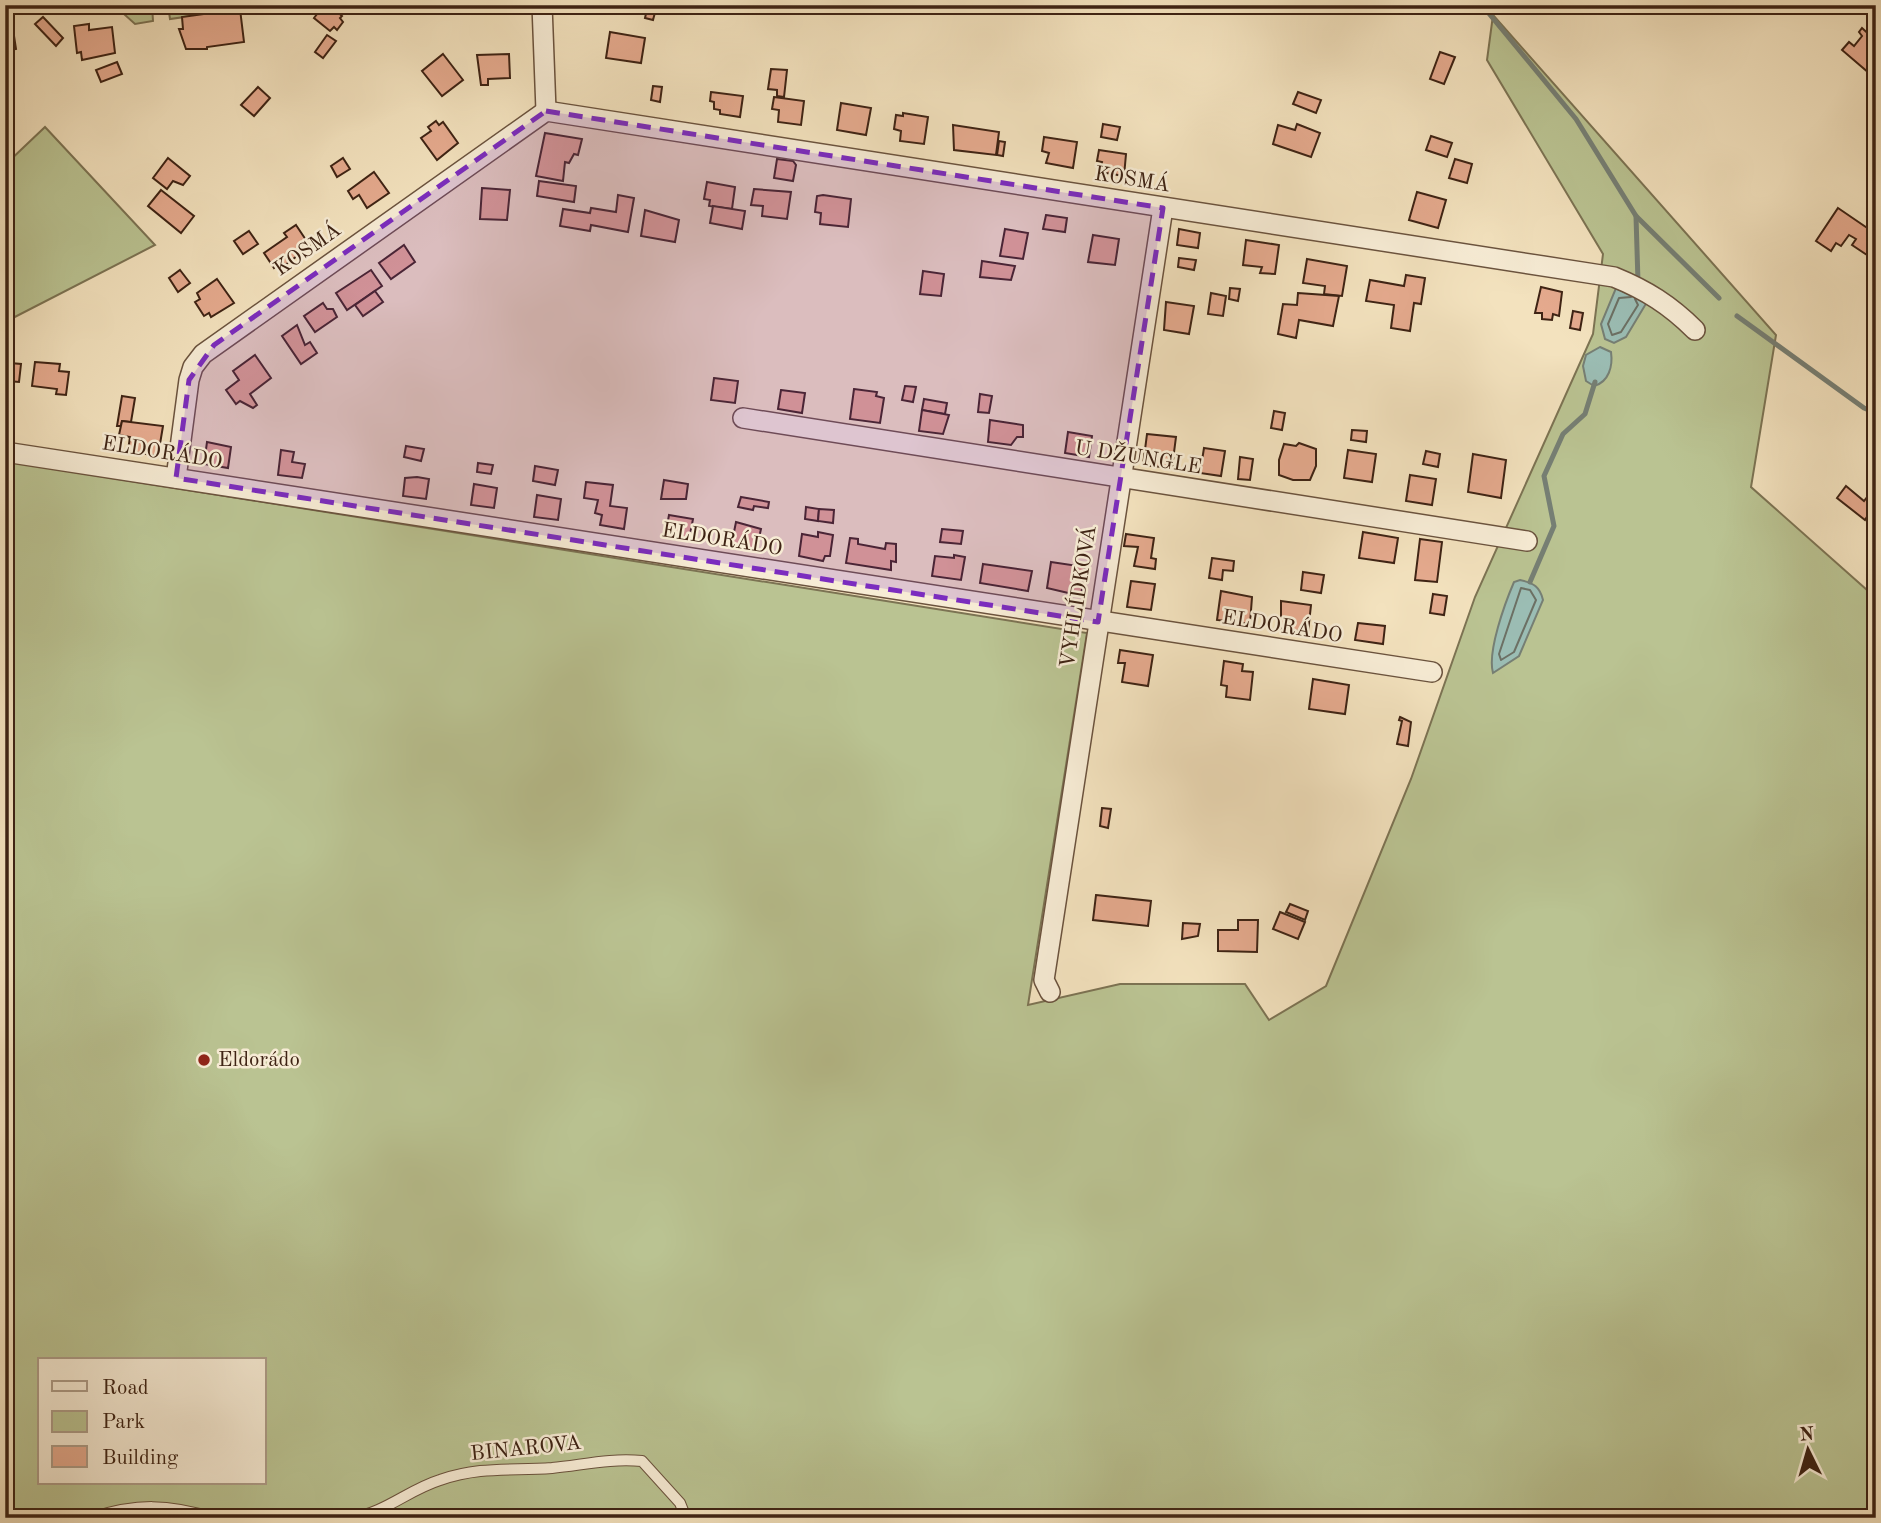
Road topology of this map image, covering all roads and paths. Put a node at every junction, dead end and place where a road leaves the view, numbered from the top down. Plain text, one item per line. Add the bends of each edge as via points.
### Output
1 (542, 5) edge
2 (546, 111) junction
3 (1163, 208) junction
4 (1695, 330) dead end
5 (743, 418) dead end
6 (5, 452) edge
7 (176, 478) junction
8 (1120, 479) junction
9 (1527, 541) dead end
10 (1098, 622) junction
11 (1432, 673) dead end
12 (1050, 992) dead end
13 (91, 1518) edge
14 (214, 1518) edge
15 (352, 1518) edge
16 (686, 1518) edge

1 - 2 street
2 - 3 street, KOSMÁ
2 - 7 street, KOSMÁ via 203,354 189,380
3 - 4 street, KOSMÁ via 1614,276 1645,289
3 - 8 street, VYHLÍDKOVÁ
5 - 8 street, U DŽUNGLE
6 - 7 street, ELDORÁDO
7 - 10 street, ELDORÁDO
8 - 9 street, U DŽUNGLE
8 - 10 street, VYHLÍDKOVÁ
10 - 11 street, ELDORÁDO
10 - 12 street, VYHLÍDKOVÁ via 1044,980
13 - 14 lane via 119,1509 177,1506
15 - 16 lane, BINAROVA via 371,1515 438,1480 471,1472 493,1467 550,1468 612,1458 642,1461 680,1503

